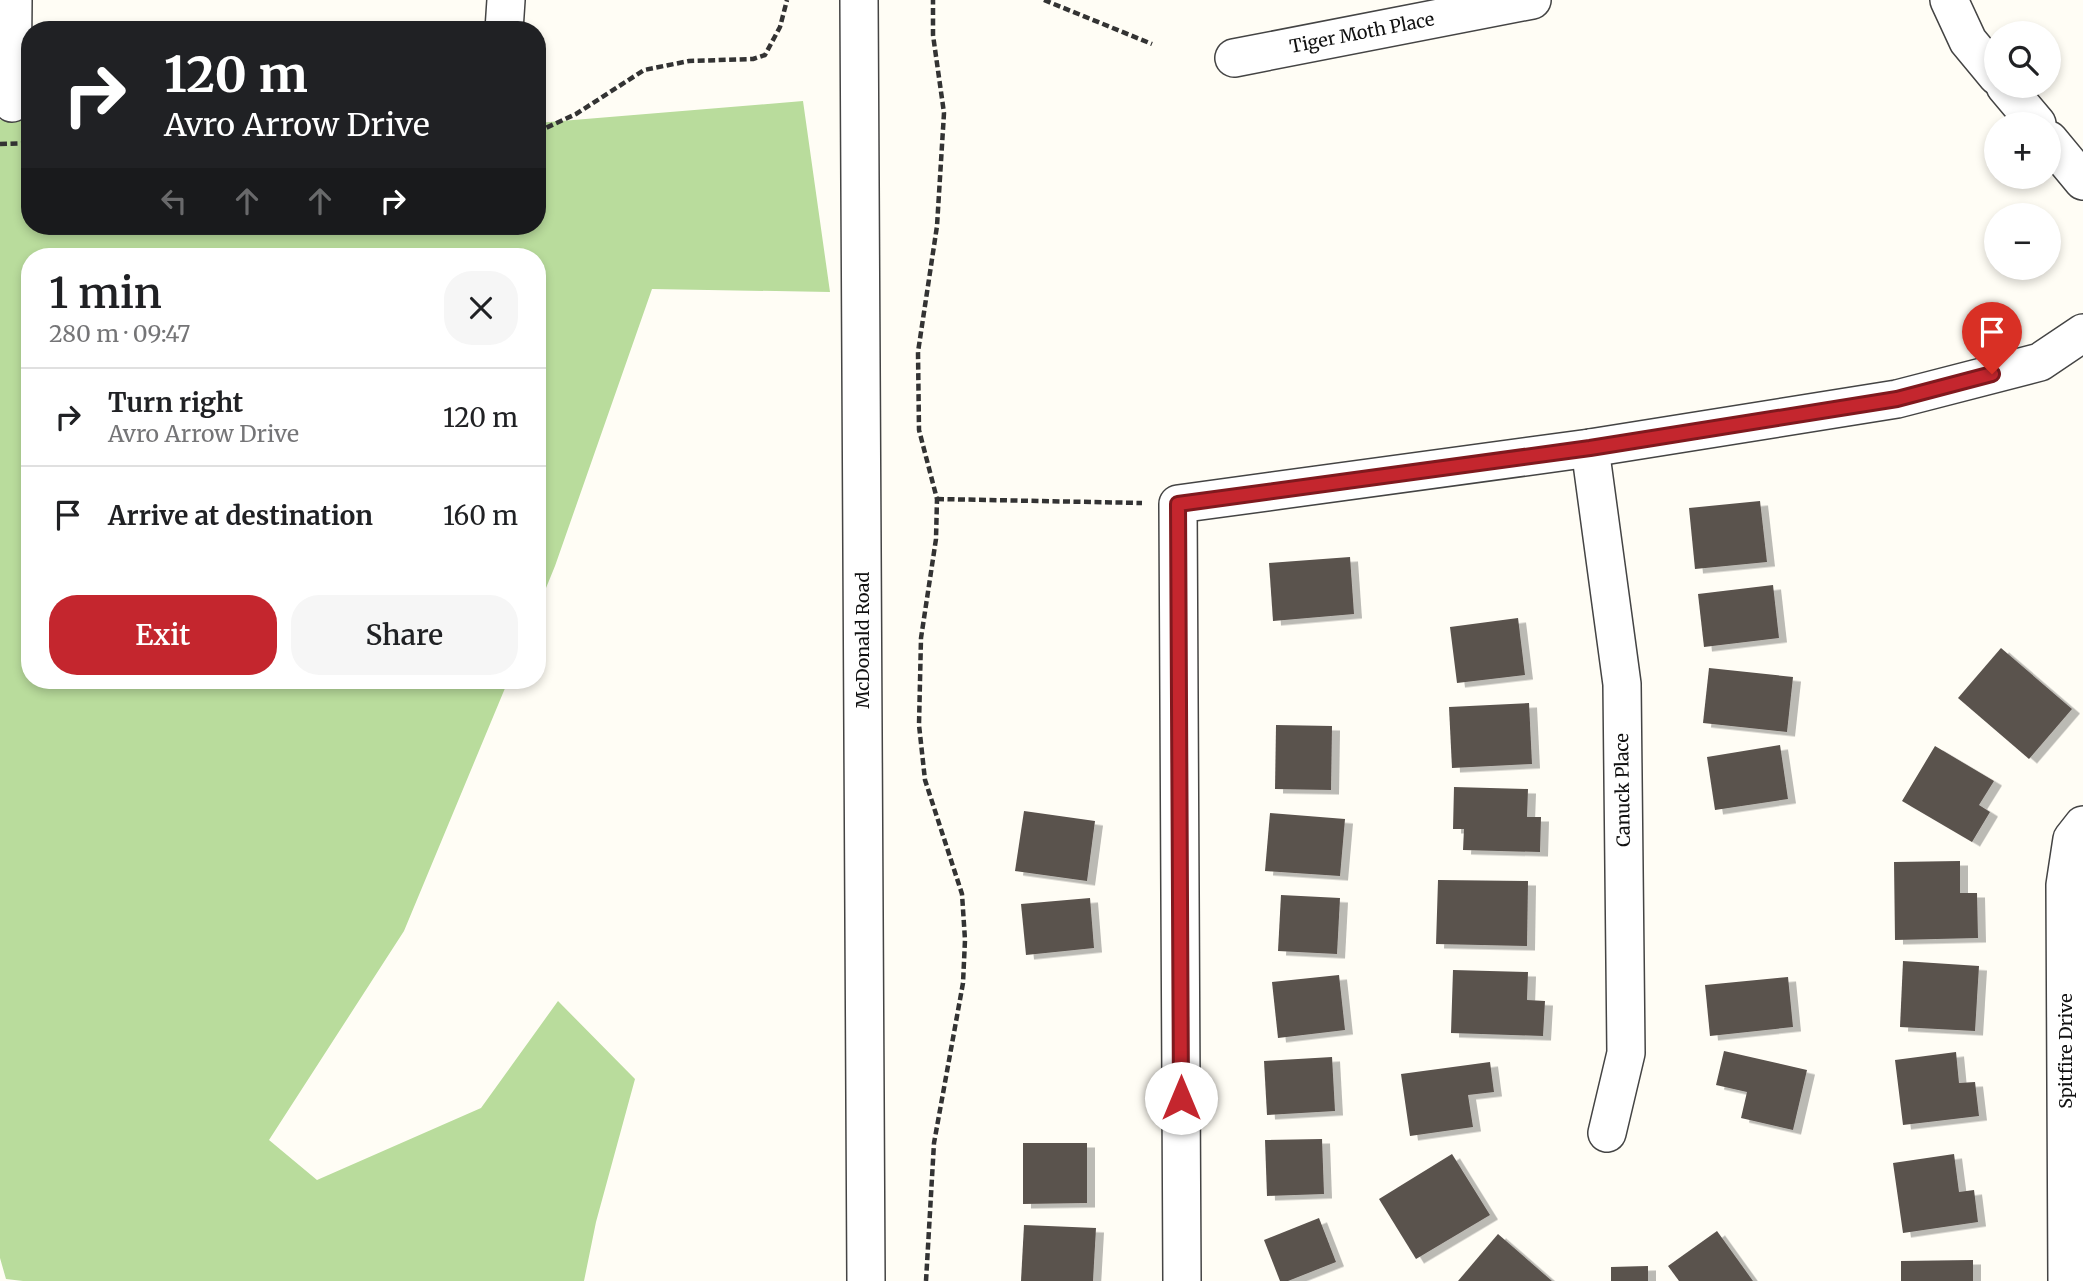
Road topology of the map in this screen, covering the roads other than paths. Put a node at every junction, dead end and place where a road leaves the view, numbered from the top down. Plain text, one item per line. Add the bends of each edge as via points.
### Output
1 (13, 0) edge
2 (506, 0) edge
3 (859, 0) edge
4 (1532, 0) edge
5 (1949, 0) edge
6 (505, 21) edge
7 (1234, 58) dead end
8 (1984, 60) edge
9 (2015, 98) edge
10 (14, 102) edge
11 (2027, 112) edge
12 (2061, 154) edge
13 (2083, 181) edge
14 (2083, 333) edge
15 (1590, 448) junction
16 (2083, 825) edge
17 (1607, 1133) dead end
18 (866, 1281) edge
19 (1182, 1281) edge
20 (2067, 1281) edge

1 - 10 street
2 - 6 street
3 - 18 street, McDonald Road
4 - 7 street, Tiger Moth Place
5 - 8 street via 1968,41
9 - 11 street
12 - 13 street
14 - 15 street via 2040,362 1897,399
15 - 17 street, Canuck Place via 1622,684 1626,1053
15 - 19 street via 1178,504
16 - 20 street, Spitfire Drive via 2072,839 2065,885

